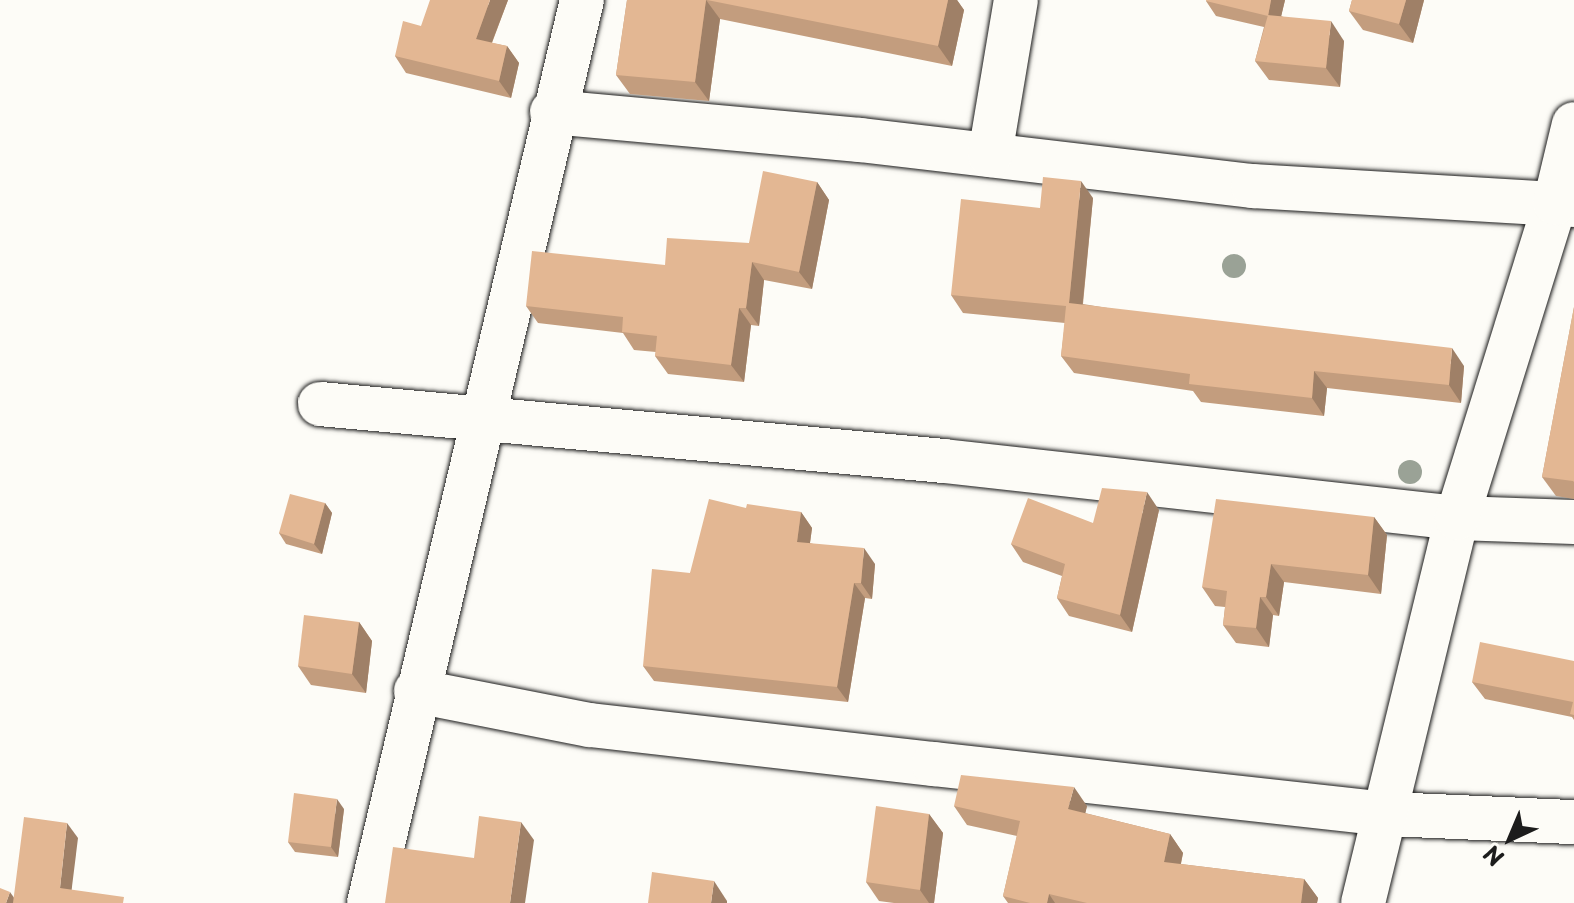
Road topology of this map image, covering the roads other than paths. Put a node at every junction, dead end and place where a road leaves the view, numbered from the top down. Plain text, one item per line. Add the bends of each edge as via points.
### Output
1 (582, 0) edge
2 (1016, 0) edge
3 (552, 112) junction
4 (1574, 124) edge
5 (990, 155) junction
6 (1565, 204) edge
7 (320, 404) dead end
8 (479, 421) junction
9 (1457, 518) junction
10 (1574, 522) edge
11 (416, 691) junction
12 (1388, 814) junction
13 (1574, 822) edge
14 (369, 903) edge
15 (1363, 903) edge

1 - 3 street
2 - 5 street
3 - 5 street
3 - 8 street
4 - 6 street
5 - 6 street via 1253,186
6 - 9 street
7 - 8 street
8 - 9 street via 944,461
8 - 11 street
9 - 10 street
9 - 12 street
11 - 12 street via 590,725
11 - 14 street
12 - 13 street
12 - 15 street

